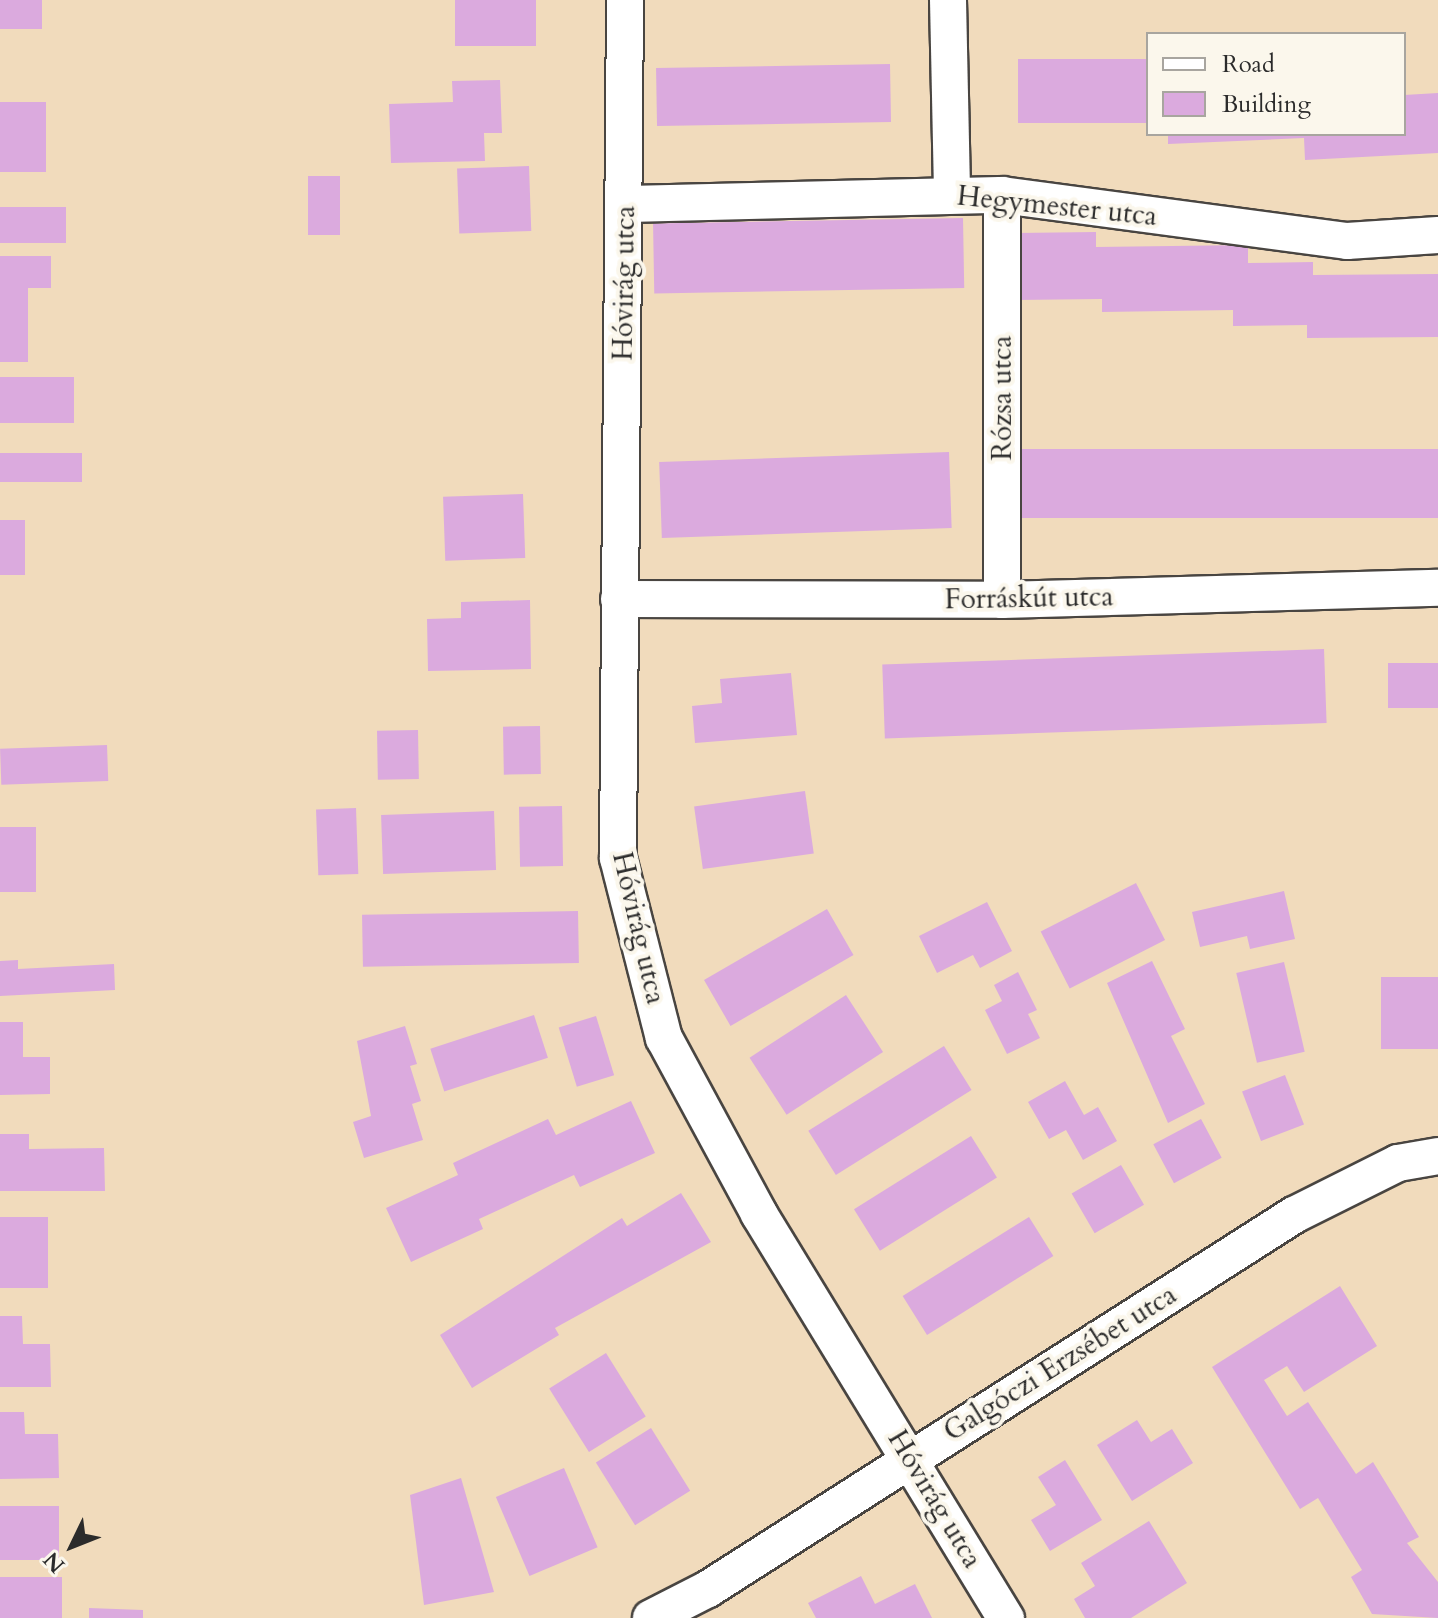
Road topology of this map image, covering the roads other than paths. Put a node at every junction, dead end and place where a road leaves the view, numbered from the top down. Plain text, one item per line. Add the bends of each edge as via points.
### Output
1 (625, 0) edge
2 (948, 0) edge
3 (952, 194) junction
4 (1002, 195) junction
5 (626, 204) junction
6 (1438, 235) edge
7 (1438, 588) edge
8 (619, 599) junction
9 (1002, 600) junction
10 (1438, 1156) edge
11 (911, 1458) junction
12 (651, 1618) edge
13 (1006, 1618) edge

1 - 5 street, Hóvirág utca
2 - 3 street
3 - 4 street, Hegymester utca
3 - 5 street, Hegymester utca
4 - 6 street, Hegymester utca via 1347,241
4 - 9 street, Rózsa utca
5 - 8 street, Hóvirág utca
7 - 9 street, Forráskút utca
8 - 9 street, Forráskút utca
8 - 11 street, Hóvirág utca via 618,858 664,1038 759,1214
10 - 11 street, Galgóczi Erzsébet utca via 1398,1163 1294,1215
11 - 12 street, Galgóczi Erzsébet utca
11 - 13 street, Hóvirág utca

